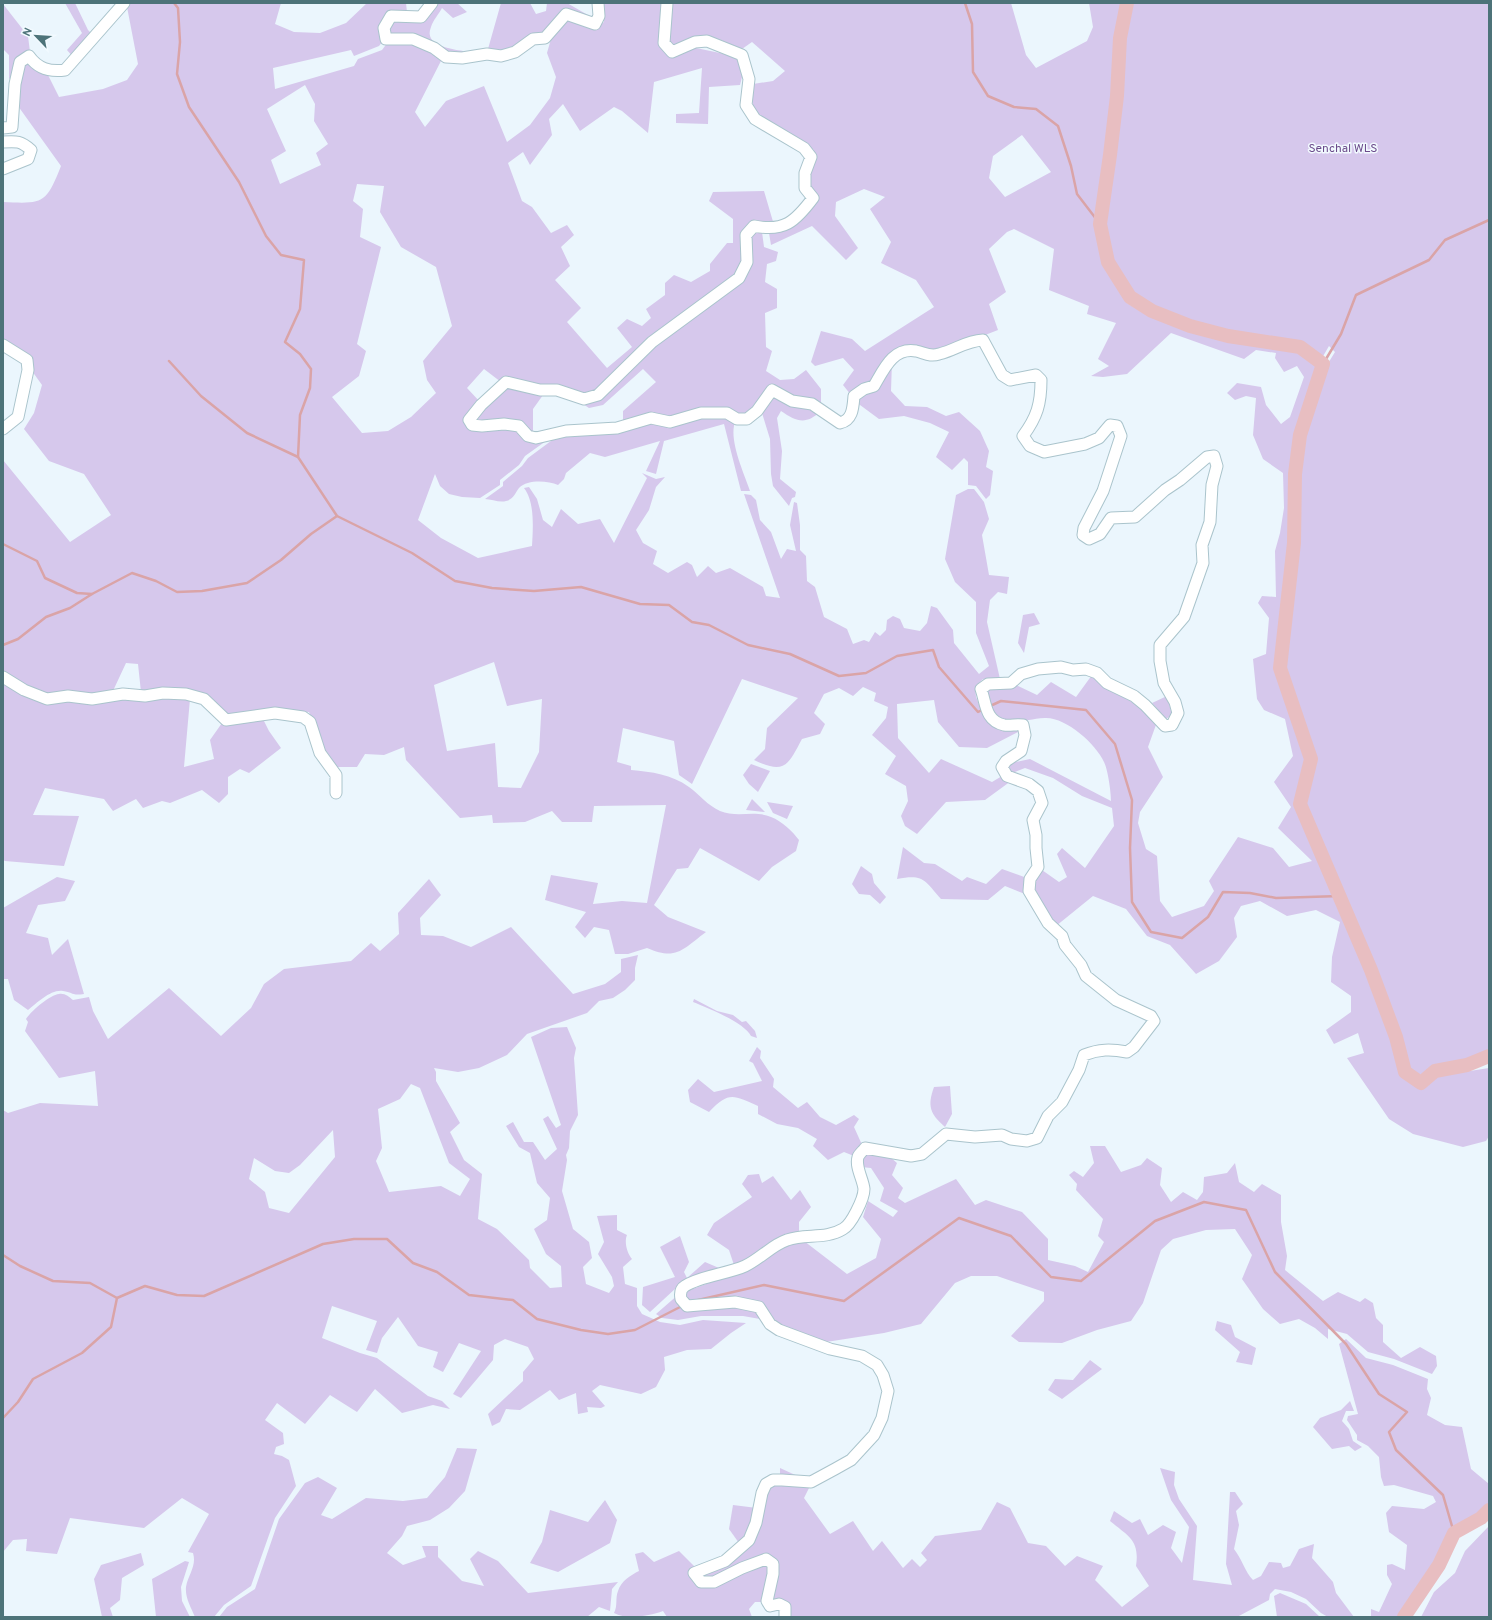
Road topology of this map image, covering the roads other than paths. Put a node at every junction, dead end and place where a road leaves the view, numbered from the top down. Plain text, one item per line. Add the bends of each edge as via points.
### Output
1 (124, 3) edge
2 (432, 3) edge
3 (598, 3) edge
4 (667, 3) edge
5 (3, 128) edge
6 (3, 142) edge
7 (3, 169) edge
8 (3, 345) edge
9 (3, 429) edge
10 (3, 677) edge
11 (336, 793) dead end
12 (785, 1617) edge

1 - 5 street via 65,70 52,71 35,65 29,56 20,62 15,84 12,127
2 - 3 street via 420,17 391,16 384,28 386,39 413,39 434,48 446,57 462,58 487,54 501,56 515,52 533,39 545,38 566,14 596,24 599,16
4 - 12 street via 664,43 672,52 695,42 707,41 742,55 749,79 746,105 755,118 804,148 811,157 805,173 805,188 813,198 800,215 784,226 769,229 754,226 746,235 746,262 739,278 652,342 598,394 584,399 557,390 540,390 506,382 469,420 472,425 519,426 528,436 536,438 566,431 617,428 651,418 670,422 702,413 727,413 737,419 747,419 757,411 772,390 792,401 812,404 840,423 851,414 854,396 874,386 895,355 903,350 917,351 926,356 939,354 970,341 983,340 1002,375 1010,380 1036,375 1041,380 1035,419 1023,436 1030,446 1044,452 1085,444 1099,438 1110,425 1117,426 1121,436 1103,491 1084,528 1083,535 1089,539 1100,534 1111,518 1135,518 1156,497 1207,457 1214,456 1217,466 1212,485 1210,522 1202,545 1203,563 1184,616 1160,645 1164,683 1178,713 1172,725 1165,726 1134,696 1086,669 1073,670 1060,666 1038,669 1020,674 1011,683 988,684 981,689 987,713 991,718 1004,725 1023,725 1025,735 1021,751 1006,761 1002,767 1007,776 1030,784 1038,791 1042,803 1033,820 1038,867 1030,879 1029,891 1048,923 1062,936 1065,945 1081,965 1086,976 1116,1000 1151,1016 1154,1021 1127,1052 1112,1049 1095,1050 1084,1055 1062,1102 1048,1116 1037,1138 1027,1141 1002,1135 975,1137 946,1134 922,1154 911,1156 865,1148 858,1155 857,1164 864,1191 856,1213 844,1229 826,1236 786,1240 747,1265 684,1286 680,1292 681,1299 687,1306 735,1302 759,1307 770,1324 779,1330 830,1349 862,1356 877,1365 883,1375 888,1391 882,1418 874,1435 850,1460 811,1482 774,1480 766,1484 749,1540 725,1561 694,1573 701,1582 714,1582 766,1559 773,1564 767,1601 770,1606 778,1604 785,1607
6 - 7 street via 24,143 31,150 28,159
8 - 9 street via 27,360 28,370 18,417
10 - 11 street via 24,690 47,699 68,696 92,699 123,694 186,694 204,699 226,720 275,713 302,716 310,722 320,753 336,775

